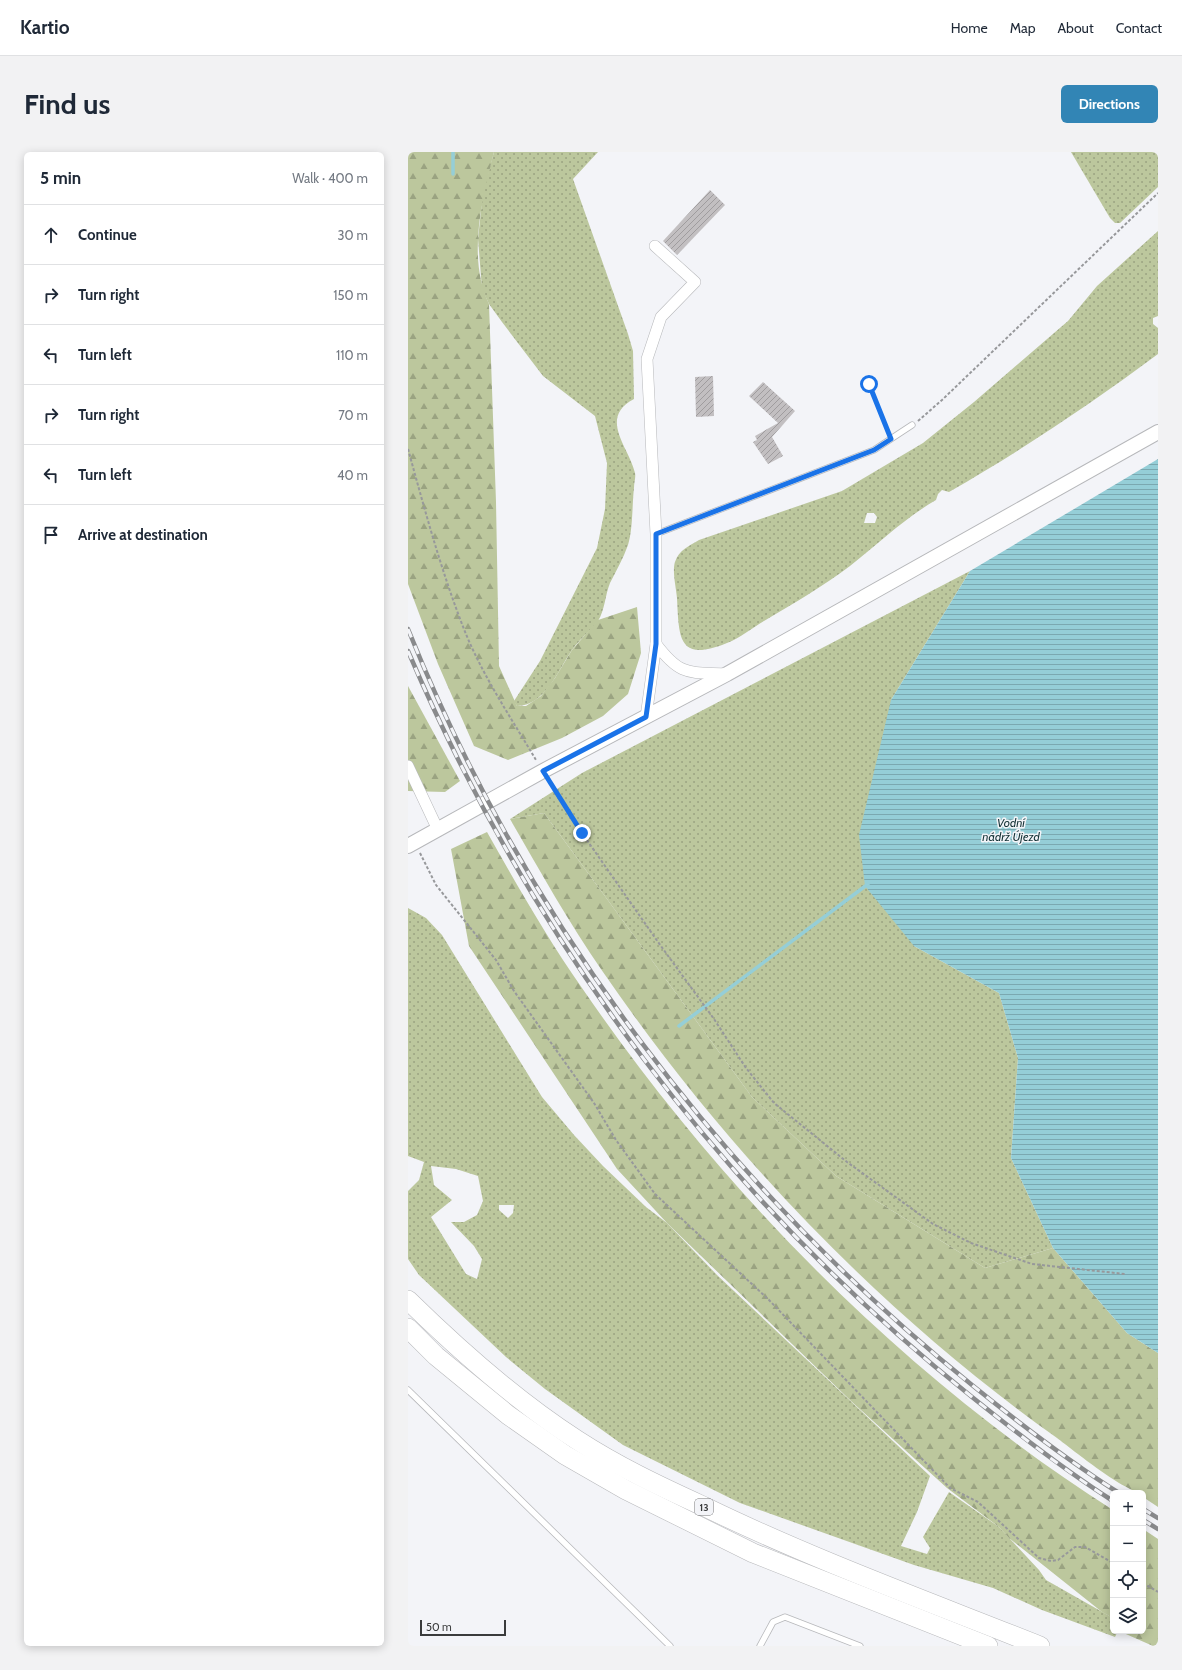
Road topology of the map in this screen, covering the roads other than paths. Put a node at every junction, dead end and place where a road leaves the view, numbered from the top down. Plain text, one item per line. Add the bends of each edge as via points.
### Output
1 (655, 246) dead end
2 (912, 425) road end
3 (1158, 432) edge
4 (656, 534) junction
5 (656, 644) junction
6 (727, 674) junction
7 (646, 717) junction
8 (408, 766) edge
9 (438, 830) junction
10 (411, 844) edge
11 (408, 1300) edge
12 (408, 1328) edge
13 (408, 1390) edge
14 (670, 1646) edge
15 (760, 1646) edge
16 (860, 1646) edge
17 (988, 1646) edge
18 (1040, 1646) edge

1 - 4 street via 695,282 662,317 647,359
2 - 4 lane via 874,450
3 - 6 street
4 - 5 street
5 - 6 street via 669,661 685,672
5 - 7 street
6 - 7 street
7 - 9 street
8 - 9 street
9 - 10 street
11 - 18 highway, 13 via 452,1344 522,1401 576,1440 632,1473 761,1534
12 - 17 highway, 13 via 436,1356 508,1415 566,1455 626,1490 754,1553
13 - 14 lane
15 - 16 lane via 773,1622 785,1617

